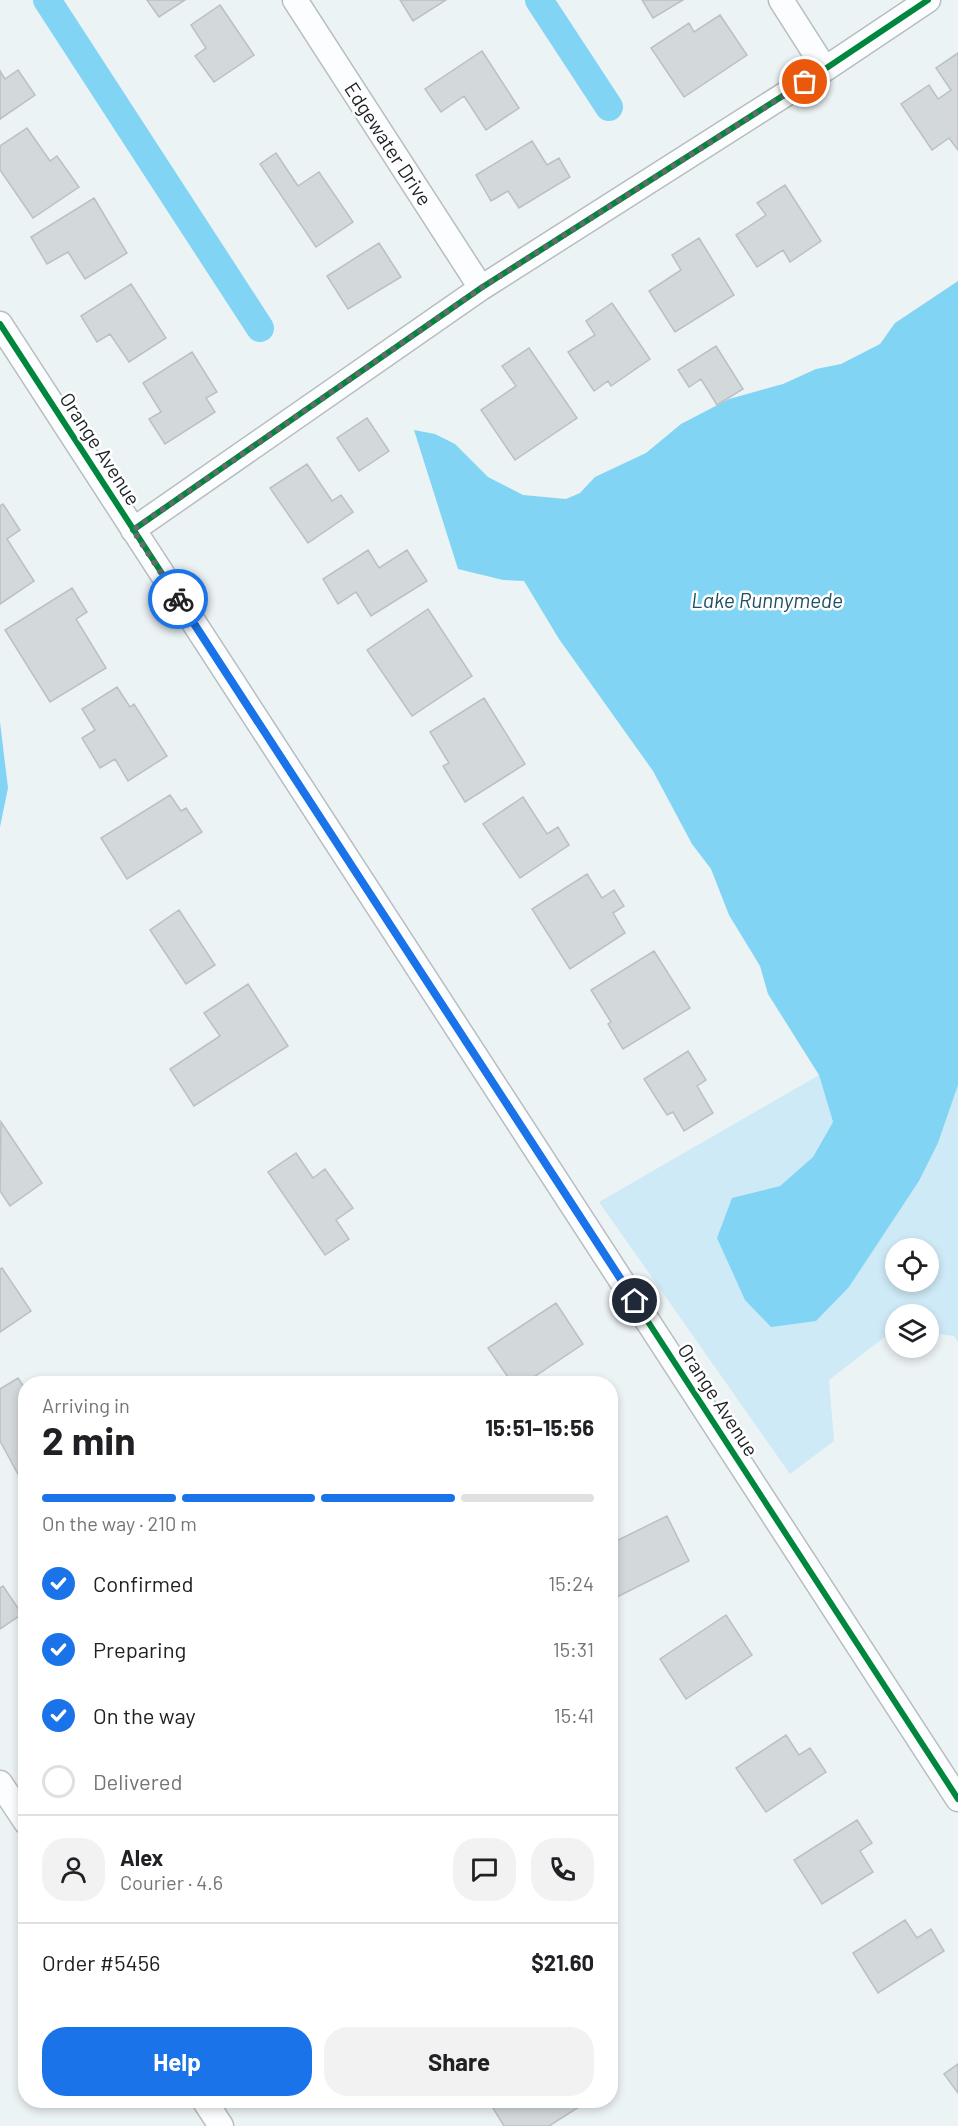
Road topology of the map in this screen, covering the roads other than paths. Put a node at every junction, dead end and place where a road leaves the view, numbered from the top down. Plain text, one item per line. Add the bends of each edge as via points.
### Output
1 (295, 0) edge
2 (781, 0) edge
3 (928, 0) edge
4 (825, 69) junction
5 (481, 288) junction
6 (0, 324) edge
7 (133, 530) junction
8 (0, 1782) edge
9 (958, 1799) edge
10 (18, 1810) edge
11 (209, 2108) edge
12 (221, 2126) edge

1 - 5 street, Edgewater Drive
2 - 4 street
3 - 4 street
4 - 5 street
5 - 7 street
6 - 7 street, Orange Avenue
7 - 9 street, Orange Avenue
8 - 10 street
11 - 12 street

